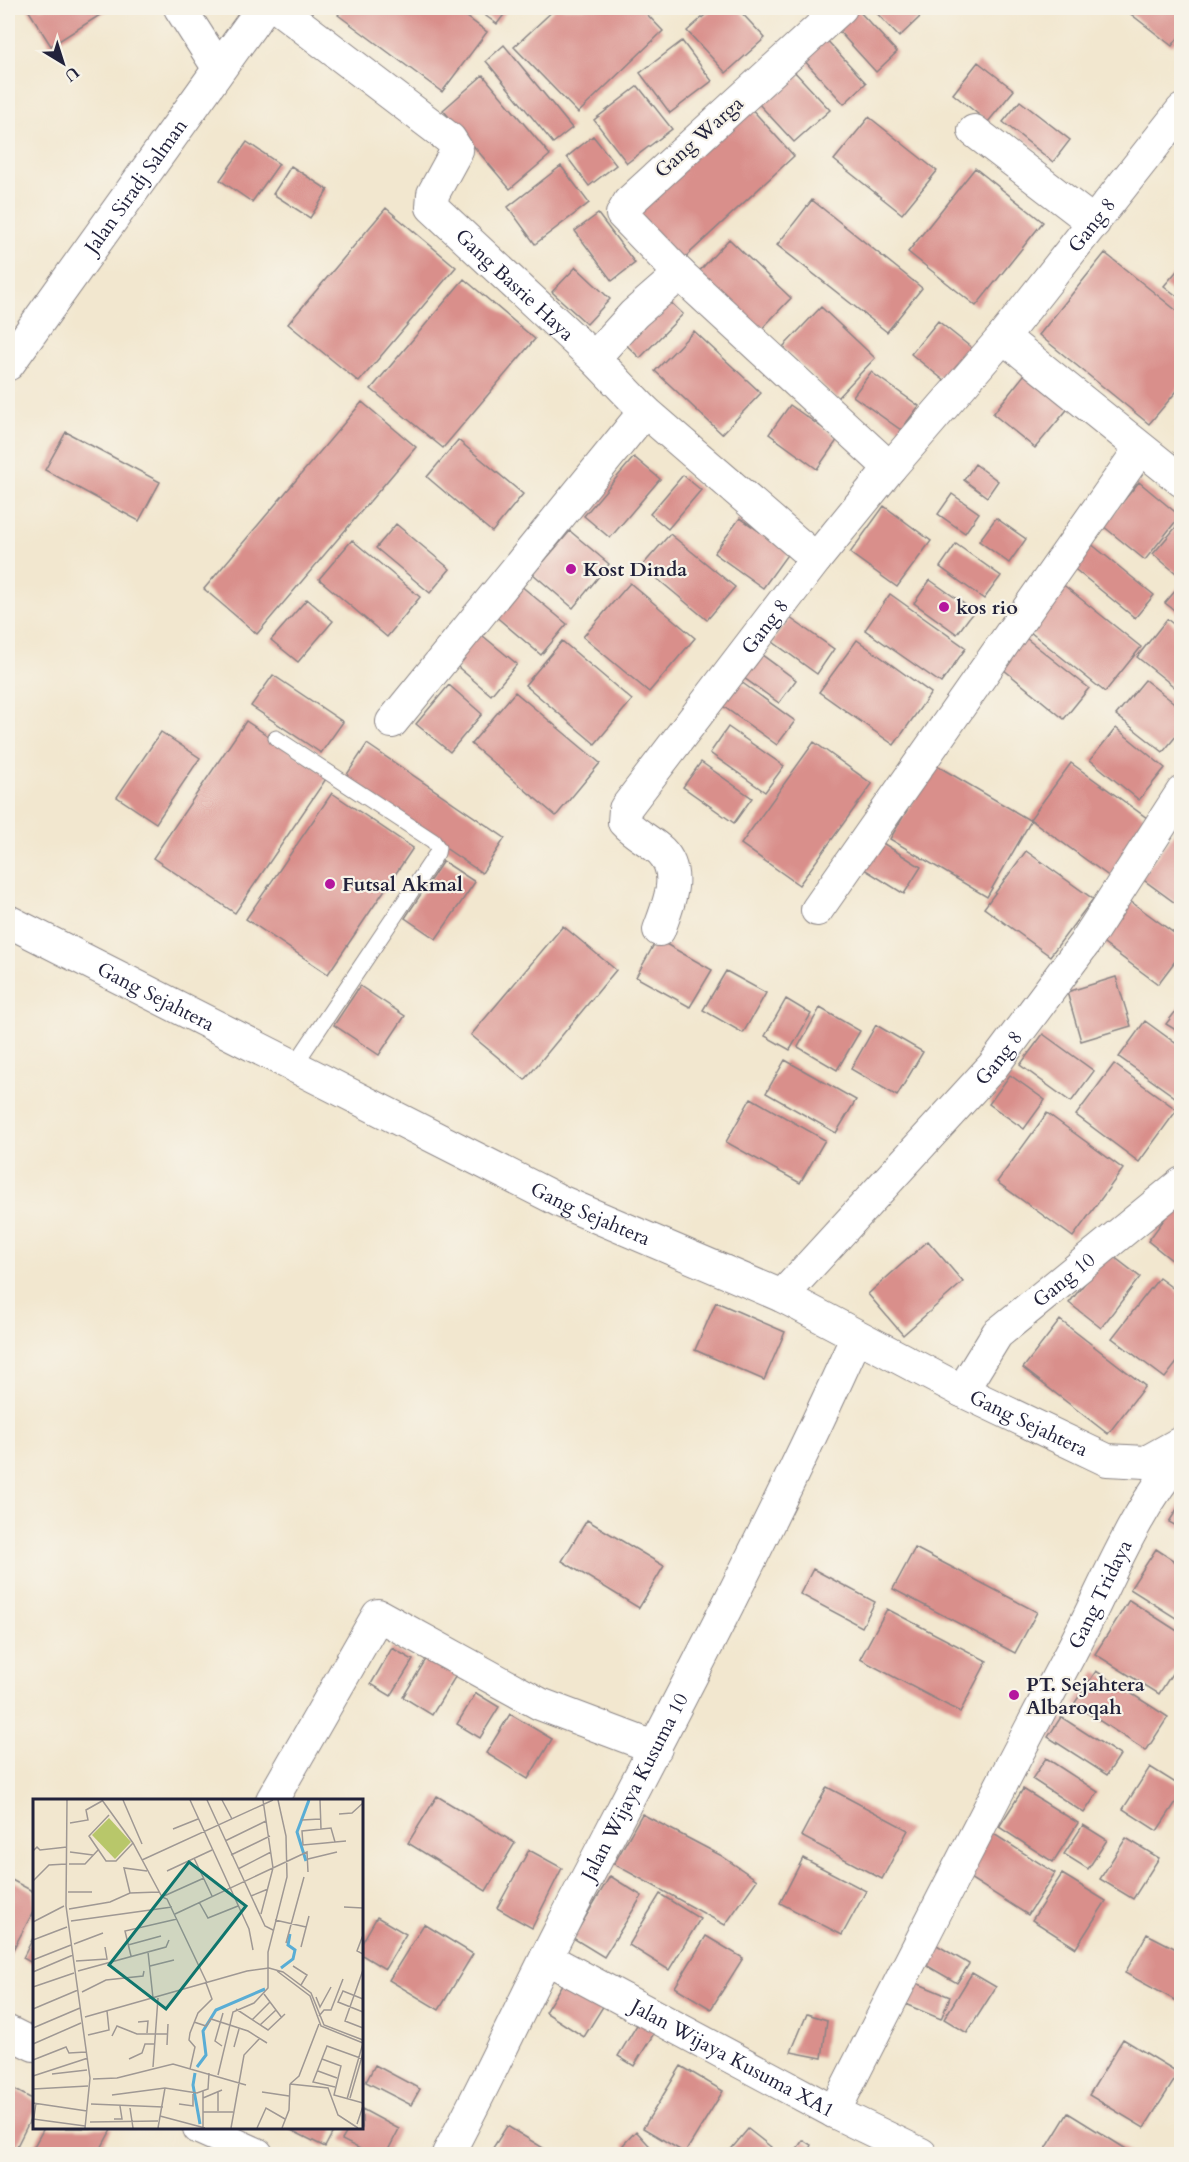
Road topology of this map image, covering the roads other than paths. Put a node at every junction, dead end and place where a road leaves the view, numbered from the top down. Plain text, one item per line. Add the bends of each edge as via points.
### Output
1 (180, 8) edge
2 (263, 8) edge
3 (278, 8) edge
4 (841, 8) edge
5 (219, 69) junction
6 (1182, 110) edge
7 (974, 131) dead end
8 (1094, 223) junction
9 (680, 274) junction
10 (1003, 337) junction
11 (594, 358) junction
12 (8, 364) edge
13 (645, 411) junction
14 (1140, 449) junction
15 (890, 468) junction
16 (1182, 481) edge
17 (816, 559) junction
18 (392, 722) dead end
19 (276, 738) dead end
20 (1182, 792) edge
21 (817, 910) dead end
22 (8, 921) edge
23 (659, 930) dead end
24 (294, 1066) junction
25 (1182, 1183) edge
26 (782, 1296) junction
27 (857, 1336) junction
28 (962, 1390) junction
29 (1182, 1442) edge
30 (1182, 1455) edge
31 (656, 1748) junction
32 (273, 1799) edge
33 (546, 1958) junction
34 (8, 2032) edge
35 (33, 2045) edge
36 (834, 2112) junction
37 (203, 2129) edge
38 (257, 2154) edge
39 (448, 2154) edge
40 (921, 2154) edge

1 - 5 street
2 - 5 street, Jalan Siradj Salman
3 - 11 street, Gang Basrie Haya via 450,139 457,150 433,194 432,207
4 - 9 street, Gang Warga via 629,201 622,214
5 - 12 street, Jalan Siradj Salman
6 - 8 street, Gang 8
7 - 8 street
8 - 10 street, Gang 8
9 - 11 street via 633,314
9 - 15 street
10 - 14 street
10 - 15 street, Gang 8
11 - 13 street, Gang Basrie Haya
13 - 17 street, Gang Basrie Haya
13 - 18 street
14 - 16 street
14 - 21 street
15 - 17 street, Gang 8
17 - 23 street, Gang 8 via 625,809 624,822 661,851 672,869 672,892
19 - 24 lane via 438,848 438,854
20 - 26 street, Gang 8 via 1084,944 993,1066
22 - 24 street, Gang Sejahtera
24 - 26 street, Gang Sejahtera via 562,1202
25 - 28 street, Gang 10 via 997,1334
26 - 27 street, Gang Sejahtera
27 - 28 street, Gang Sejahtera
27 - 31 street, Jalan Wijaya Kusuma 10
28 - 29 street, Gang Sejahtera via 1107,1460 1146,1462
30 - 36 street, Gang Tridaya via 1142,1512 1112,1565 1079,1637 1008,1768
31 - 32 street via 540,1704 378,1615
31 - 33 street, Jalan Wijaya Kusuma 10
33 - 36 street, Jalan Wijaya Kusuma XA1
33 - 39 street, Jalan Wijaya Kusuma 10
34 - 35 street
36 - 40 street, Jalan Wijaya Kusuma XA1
37 - 38 street

